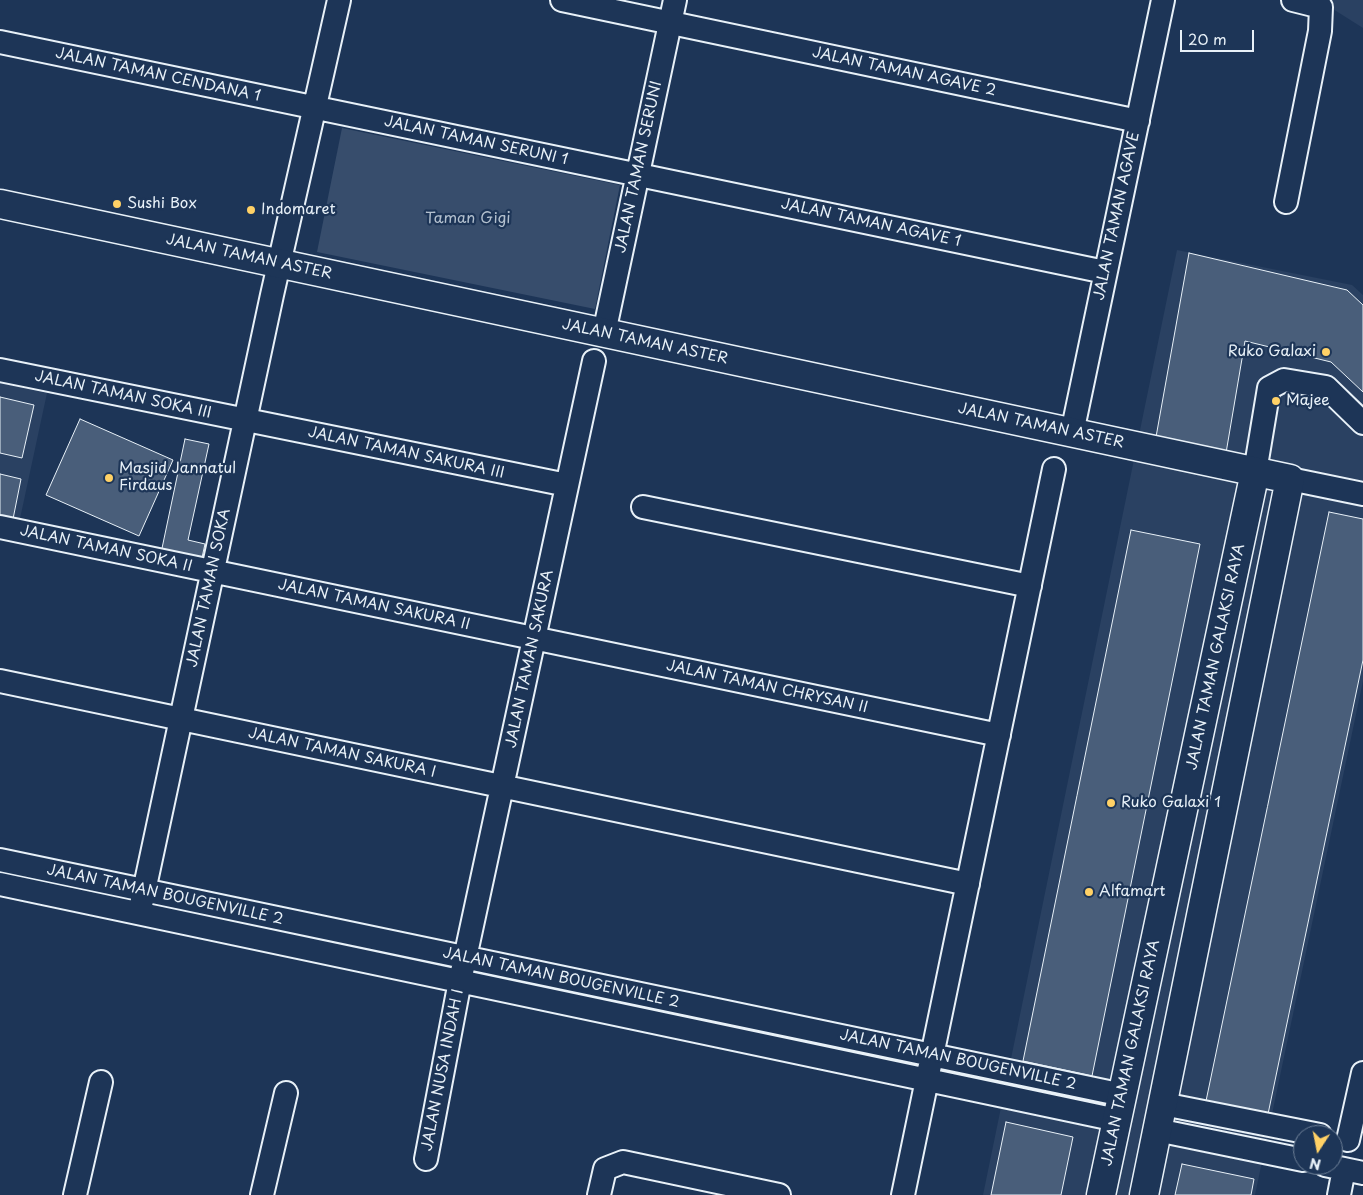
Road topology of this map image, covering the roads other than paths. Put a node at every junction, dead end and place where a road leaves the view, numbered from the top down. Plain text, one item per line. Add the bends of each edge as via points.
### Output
1 (339, 0) edge
2 (562, 0) edge
3 (675, 0) edge
4 (1163, 0) edge
5 (1293, 0) edge
6 (670, 23) junction
7 (0, 42) edge
8 (315, 108) junction
9 (1138, 121) junction
10 (637, 175) junction
11 (1286, 202) dead end
12 (0, 204) edge
13 (279, 263) junction
14 (1106, 272) junction
15 (604, 333) junction
16 (594, 361) dead end
17 (0, 370) edge
18 (246, 420) junction
19 (1363, 423) edge
20 (1072, 433) junction
21 (1054, 469) dead end
22 (1255, 472) junction
23 (1290, 479) junction
24 (567, 485) junction
25 (1363, 494) edge
26 (643, 507) dead end
27 (0, 527) edge
28 (213, 572) junction
29 (1030, 586) junction
30 (534, 638) junction
31 (0, 681) edge
32 (181, 719) junction
33 (999, 735) junction
34 (1189, 782) junction
35 (503, 786) junction
36 (1227, 790) junction
37 (0, 860) edge
38 (0, 884) edge
39 (968, 884) junction
40 (144, 891) junction
41 (140, 914) junction
42 (466, 958) junction
43 (460, 981) junction
44 (932, 1055) junction
45 (1363, 1074) edge
46 (926, 1079) junction
47 (101, 1082) dead end
48 (286, 1093) dead end
49 (1163, 1104) junction
50 (1120, 1107) junction
51 (1157, 1130) junction
52 (1293, 1130) edge
53 (1348, 1141) edge
54 (1293, 1158) edge
55 (426, 1159) dead end
56 (1344, 1169) edge
57 (75, 1195) edge
58 (262, 1195) edge
59 (599, 1195) edge
60 (779, 1195) edge
61 (903, 1195) edge
62 (1101, 1195) edge
63 (1144, 1195) edge
64 (1339, 1195) edge

1 - 8 street, JALAN TAMAN SOKA
2 - 6 street, JALAN TAMAN AGAVE 2
3 - 6 street, JALAN TAMAN SERUNI
4 - 9 street, JALAN TAMAN AGAVE
5 - 11 street via 1320,7 1320,32
6 - 9 street, JALAN TAMAN AGAVE 2
6 - 10 street, JALAN TAMAN SERUNI
7 - 8 street, JALAN TAMAN CENDANA 1
8 - 10 street, JALAN TAMAN SERUNI 1
8 - 13 street, JALAN TAMAN SOKA
9 - 14 street, JALAN TAMAN AGAVE
10 - 14 street, JALAN TAMAN AGAVE 1
10 - 15 street, JALAN TAMAN SERUNI
12 - 13 main road, JALAN TAMAN ASTER
13 - 15 main road, JALAN TAMAN ASTER
13 - 18 street, JALAN TAMAN SOKA
14 - 20 street, JALAN TAMAN AGAVE
15 - 20 main road, JALAN TAMAN ASTER
16 - 24 street, JALAN TAMAN SAKURA
17 - 18 street, JALAN TAMAN SOKA III
18 - 24 street, JALAN TAMAN SAKURA III
18 - 28 street, JALAN TAMAN SOKA
19 - 22 street via 1326,387 1284,380 1269,388
20 - 22 main road, JALAN TAMAN ASTER
21 - 29 street
22 - 23 main road, JALAN TAMAN ASTER
22 - 34 main road, JALAN TAMAN GALAKSI RAYA
23 - 25 street
23 - 36 main road
24 - 30 street, JALAN TAMAN SAKURA
26 - 29 street
27 - 28 street, JALAN TAMAN SOKA II
28 - 30 street, JALAN TAMAN SAKURA II
28 - 32 street, JALAN TAMAN SOKA
29 - 33 street
30 - 33 street, JALAN TAMAN CHRYSAN II
30 - 35 street, JALAN TAMAN SAKURA
31 - 32 street, JALAN TAMAN SAKURA I
32 - 35 street, JALAN TAMAN SAKURA I
32 - 40 street, JALAN TAMAN SOKA
33 - 39 street
34 - 36 main road
34 - 50 main road, JALAN TAMAN GALAKSI RAYA
35 - 39 street, JALAN TAMAN SAKURA I
35 - 42 street, JALAN TAMAN SAKURA
36 - 49 main road
37 - 40 street, JALAN TAMAN BOUGENVILLE 2
38 - 41 street, JALAN TAMAN BOUGENVILLE 2
39 - 44 street
40 - 41 street, JALAN TAMAN SOKA
40 - 42 street, JALAN TAMAN BOUGENVILLE 2
41 - 43 street, JALAN TAMAN BOUGENVILLE 2
42 - 43 street, JALAN NUSA INDAH I
42 - 44 street, JALAN TAMAN BOUGENVILLE 2
43 - 46 street, JALAN TAMAN BOUGENVILLE 2
43 - 55 street, JALAN NUSA INDAH I
44 - 46 street
44 - 50 street, JALAN TAMAN BOUGENVILLE 2
45 - 53 street
46 - 50 street, JALAN TAMAN BOUGENVILLE 2
46 - 61 street
47 - 57 street
48 - 58 street
49 - 51 main road
49 - 52 street
50 - 62 main road, JALAN TAMAN GALAKSI RAYA
51 - 54 street
51 - 63 main road
56 - 64 street
59 - 60 street via 605,1169 623,1162

